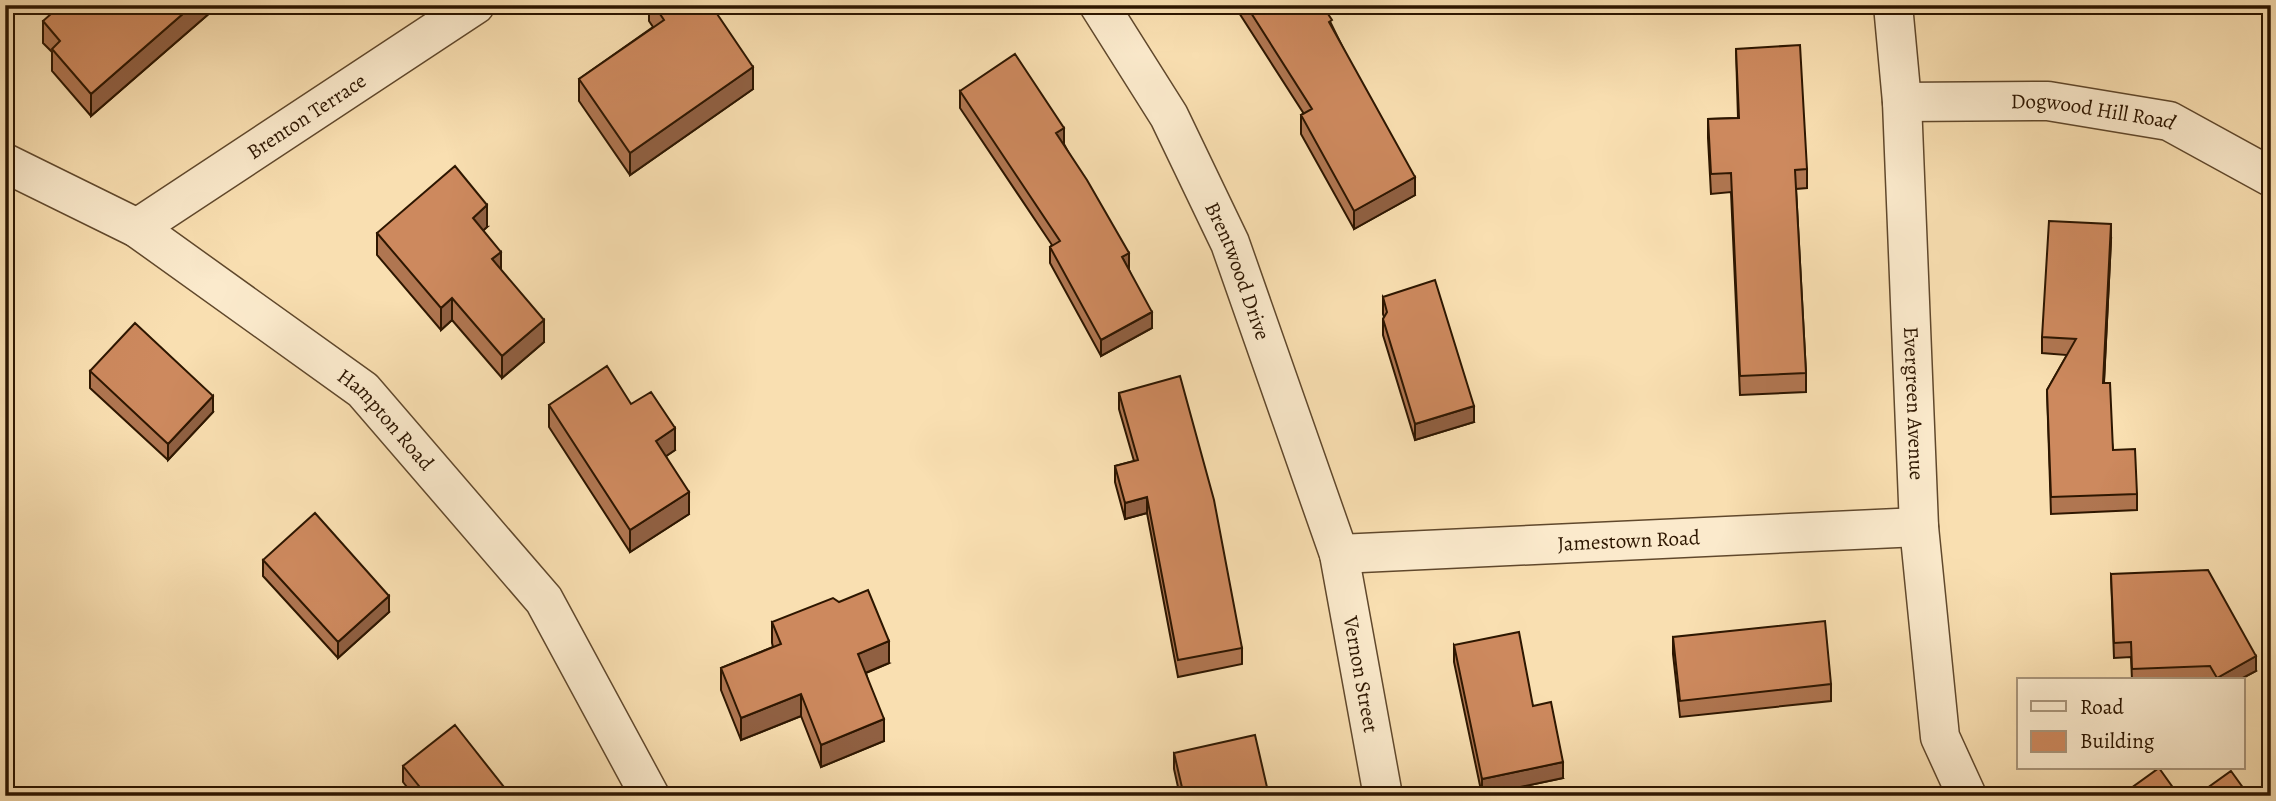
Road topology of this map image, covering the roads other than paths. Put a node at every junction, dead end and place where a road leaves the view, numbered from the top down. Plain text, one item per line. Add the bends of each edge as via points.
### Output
1 (475, 5) edge
2 (1099, 5) edge
3 (1893, 5) edge
4 (1902, 102) junction
5 (5, 163) edge
6 (2271, 177) edge
7 (137, 228) junction
8 (1919, 527) junction
9 (1339, 554) junction
10 (650, 796) edge
11 (1383, 796) edge
12 (1967, 796) edge

1 - 7 street, Brenton Terrace
2 - 9 street, Brentwood Drive via 1169,116 1230,243
3 - 4 street, Evergreen Avenue
4 - 6 street, Dogwood Hill Road via 2048,102 2169,121
4 - 8 street, Evergreen Avenue
5 - 7 street, Hampton Road
7 - 10 street, Hampton Road via 363,390 544,600
8 - 9 street, Jamestown Road
8 - 12 street, Evergreen Avenue via 1940,737
9 - 11 street, Vernon Street

